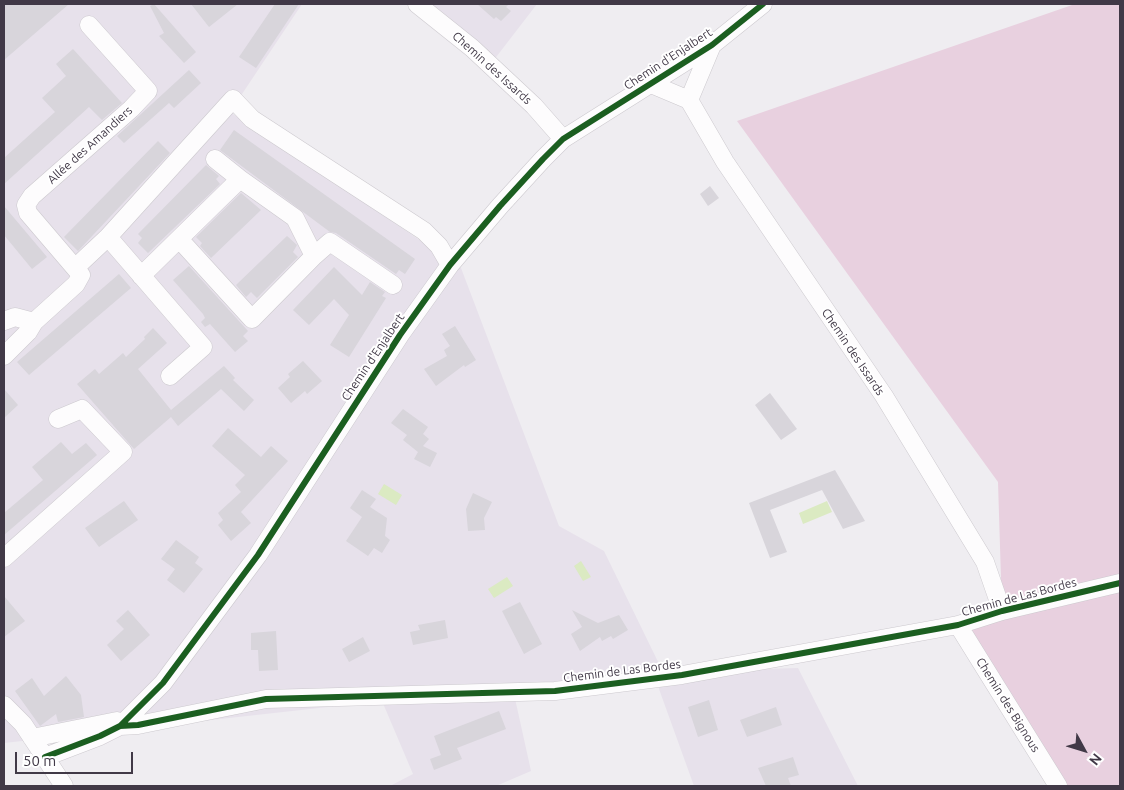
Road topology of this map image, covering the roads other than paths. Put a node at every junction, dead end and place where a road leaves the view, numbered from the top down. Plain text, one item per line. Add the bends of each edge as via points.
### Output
1 (416, 4) edge
2 (763, 4) edge
3 (89, 25) dead end
4 (712, 45) junction
5 (651, 84) junction
6 (689, 100) junction
7 (563, 139) junction
8 (215, 160) dead end
9 (240, 179) junction
10 (108, 237) junction
11 (180, 240) junction
12 (314, 256) junction
13 (450, 265) junction
14 (76, 267) junction
15 (141, 276) junction
16 (393, 284) dead end
17 (4, 321) edge
18 (34, 322) junction
19 (4, 355) edge
20 (170, 376) dead end
21 (58, 419) dead end
22 (4, 558) edge
23 (1120, 583) edge
24 (1002, 611) junction
25 (958, 625) junction
26 (4, 705) edge
27 (124, 722) junction
28 (32, 738) junction
29 (45, 757) junction
30 (64, 786) edge
31 (1058, 786) edge

1 - 7 street, Chemin des Issards via 479,54 534,106
2 - 4 street, Chemin d'Enjalbert
3 - 14 street, Allée des Amandiers via 148,91 26,205 28,213
4 - 5 street, Chemin d'Enjalbert
4 - 6 street
5 - 6 street
5 - 7 street, Chemin d'Enjalbert
6 - 24 street, Chemin des Issards via 725,162 884,396 985,562
7 - 13 street, Chemin d'Enjalbert
8 - 9 street
9 - 11 street
9 - 12 street via 295,218
10 - 13 street via 233,99 252,119 424,231
10 - 14 street
10 - 15 street
11 - 12 street via 252,319
11 - 15 street
12 - 16 street via 330,242
13 - 27 street, Chemin d'Enjalbert via 390,351 258,555 163,683
14 - 18 street via 81,275 76,284
15 - 20 street via 203,347
17 - 18 street via 15,317
18 - 19 street
21 - 22 street via 82,409 123,452
23 - 24 street, Chemin de Las Bordes
24 - 25 street, Chemin de Las Bordes
25 - 27 street, Chemin de Las Bordes via 682,675 555,691 266,699 138,725
25 - 31 street, Chemin des Bignous
26 - 28 street
27 - 28 street
27 - 29 street, Chemin d'Enjalbert via 100,736
28 - 29 street
29 - 30 street

